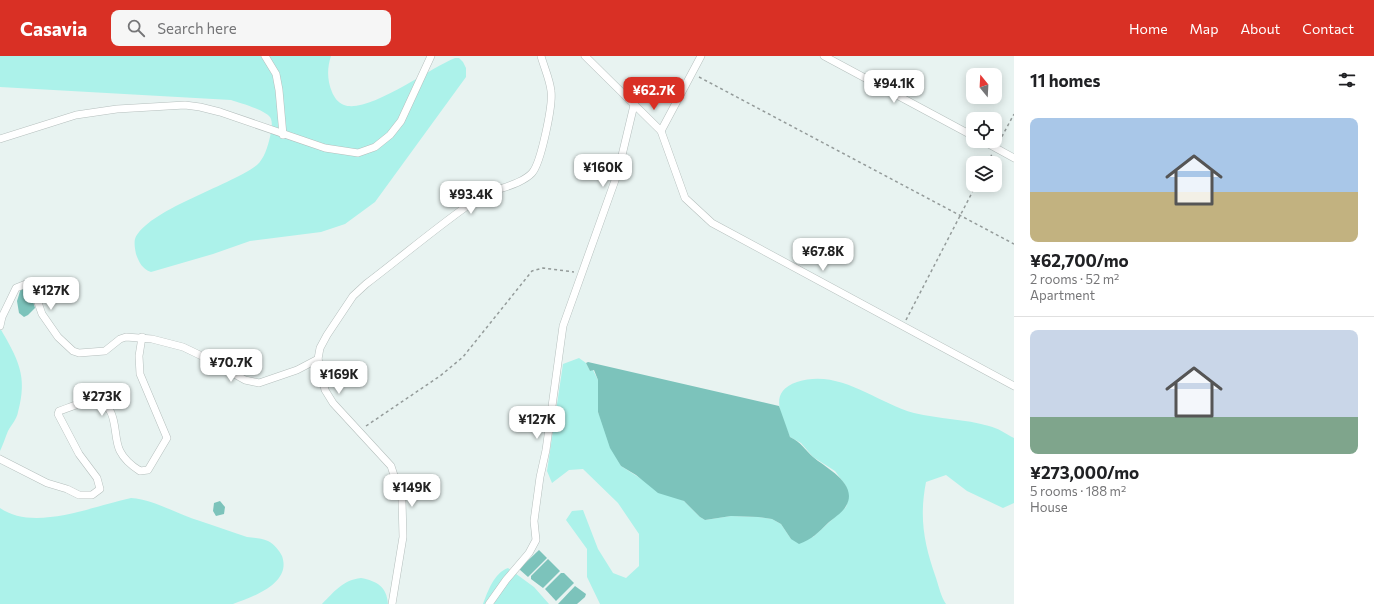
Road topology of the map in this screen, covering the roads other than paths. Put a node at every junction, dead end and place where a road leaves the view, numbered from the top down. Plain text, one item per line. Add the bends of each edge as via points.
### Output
1 (266, 56) edge
2 (431, 56) edge
3 (541, 56) edge
4 (585, 56) edge
5 (701, 56) edge
6 (824, 56) edge
7 (634, 106) junction
8 (661, 131) junction
9 (966, 132) edge
10 (283, 135) junction
11 (0, 139) edge
12 (996, 148) edge
13 (1014, 158) edge
14 (0, 326) edge
15 (142, 337) junction
16 (318, 359) junction
17 (1014, 386) edge
18 (0, 459) edge
19 (392, 604) edge
20 (489, 604) edge

1 - 10 street via 276,74 280,90
2 - 10 street via 401,121 375,147 358,153 324,148
3 - 16 street via 551,91 550,104 540,155 531,174 479,198 366,284 353,296 327,335
4 - 7 street
5 - 8 street
6 - 9 street
7 - 8 street
7 - 20 street via 618,172 563,326 534,521 536,540 529,553
8 - 17 street via 685,198 712,223
10 - 11 street via 220,112 185,105 118,109 76,115
12 - 13 street
14 - 15 street via 16,288 26,284 34,291 45,319 58,337 73,351 100,353 120,339
15 - 16 street via 183,347 252,383 297,370
15 - 18 street via 140,374 168,438 148,470 140,471 125,458 117,442 113,416 105,406 96,402 82,403 59,411 58,414 79,454 97,478 100,489 97,492 86,496 79,495 47,483
16 - 19 street via 325,390 333,403 391,466 402,500 403,537

